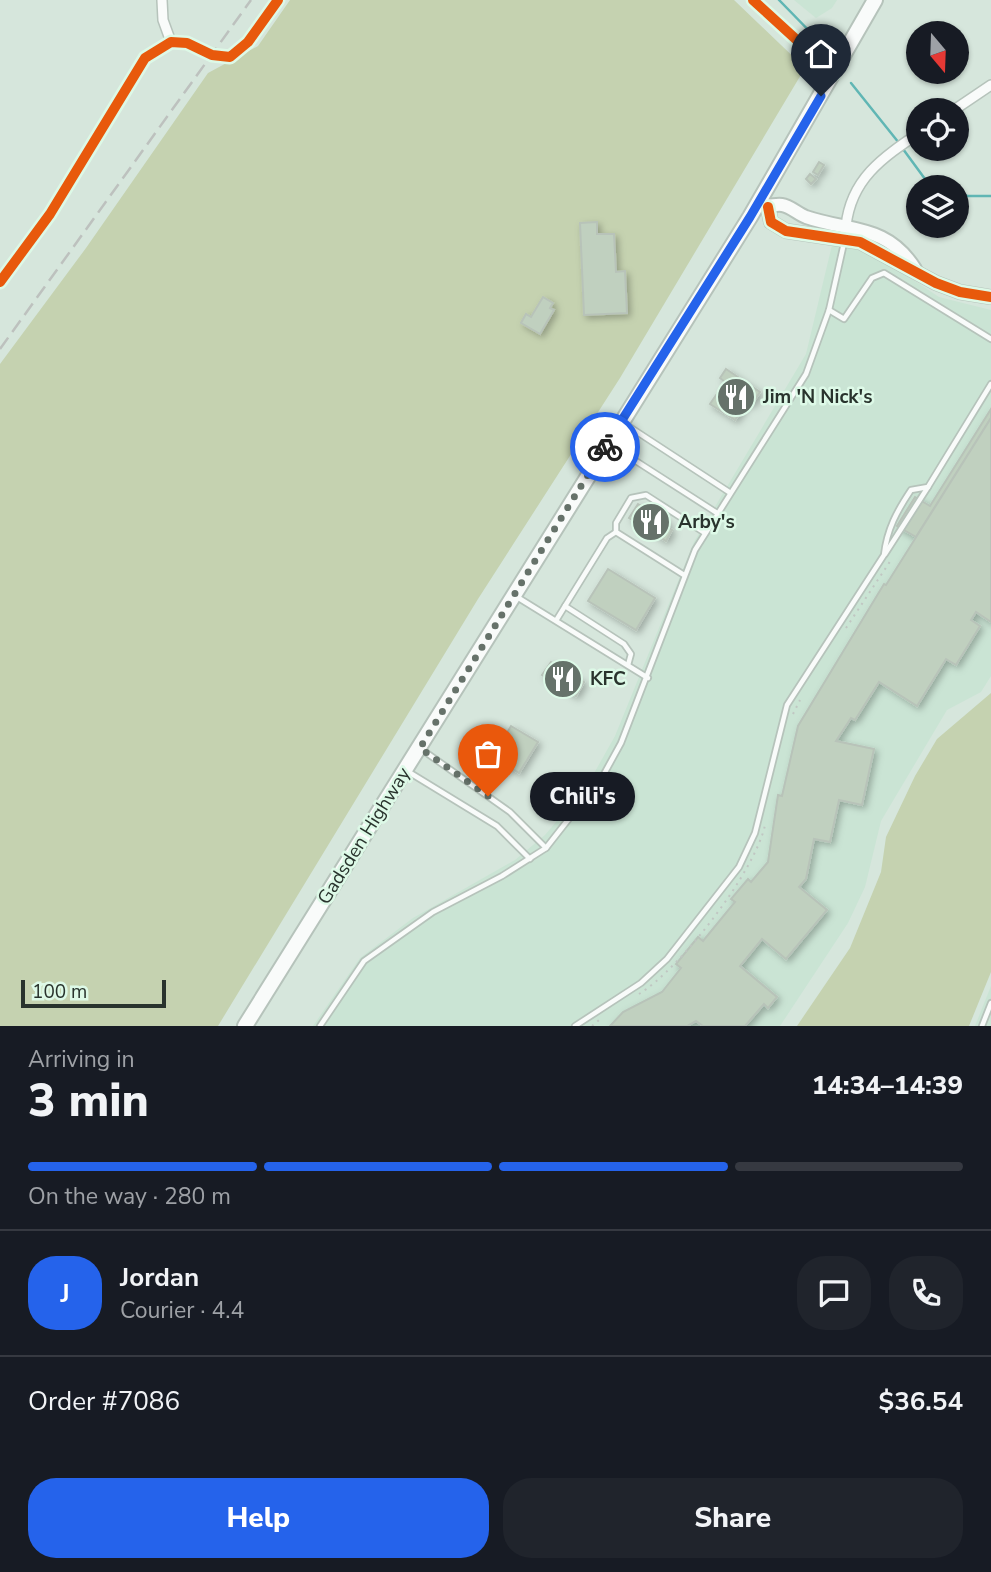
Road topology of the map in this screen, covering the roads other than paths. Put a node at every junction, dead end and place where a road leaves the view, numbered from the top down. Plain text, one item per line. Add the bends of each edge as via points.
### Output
1 (162, 0) edge
2 (278, 0) edge
3 (753, 0) edge
4 (875, 0) edge
5 (171, 42) junction
6 (834, 74) junction
7 (991, 85) edge
8 (969, 100) edge
9 (906, 142) edge
10 (763, 204) junction
11 (846, 233) junction
12 (0, 282) edge
13 (991, 297) edge
14 (829, 310) junction
15 (991, 339) edge
16 (991, 384) edge
17 (621, 421) junction
18 (607, 443) junction
19 (928, 487) junction
20 (729, 492) junction
21 (717, 513) junction
22 (617, 532) junction
23 (705, 533) junction
24 (884, 555) junction
25 (684, 575) junction
26 (514, 595) junction
27 (565, 607) junction
28 (557, 619) junction
29 (628, 665) junction
30 (648, 678) junction
31 (420, 748) junction
32 (406, 771) junction
33 (546, 848) junction
34 (530, 860) junction
35 (991, 1003) edge
36 (245, 1026) edge
37 (320, 1026) edge
38 (575, 1026) edge
39 (982, 1026) edge

1 - 5 street
2 - 5 street via 248,42 230,57
3 - 6 street
4 - 6 main road, Gadsden Highway
5 - 12 street via 145,58 65,191
6 - 10 main road, Gadsden Highway
7 - 8 street
9 - 11 street via 865,174 855,192
10 - 11 street via 782,205
10 - 11 street via 771,222 786,231
10 - 17 main road, Gadsden Highway
11 - 13 street via 868,231 893,243 915,269 949,289
11 - 14 lane
14 - 15 lane via 845,319 872,278 884,273
14 - 20 lane via 806,374
16 - 19 lane
17 - 18 main road, Gadsden Highway
17 - 20 lane
18 - 21 lane
18 - 26 main road, Gadsden Highway
19 - 24 lane
19 - 24 lane via 911,490 889,529
20 - 21 lane
21 - 23 lane
22 - 23 lane via 616,523 637,494 646,495
22 - 25 lane
22 - 27 lane via 607,538
23 - 25 lane
24 - 38 lane via 787,705 755,833 739,867 667,959 641,983
25 - 30 lane
26 - 28 lane
26 - 31 main road, Gadsden Highway
27 - 28 lane
27 - 29 lane via 624,644 631,653
28 - 29 lane
29 - 30 lane
30 - 33 lane via 604,774
31 - 32 main road, Gadsden Highway
31 - 33 lane via 510,812
32 - 34 lane via 498,826
32 - 36 main road, Gadsden Highway
33 - 34 lane
34 - 37 lane via 433,912 379,949 364,961
35 - 39 lane

